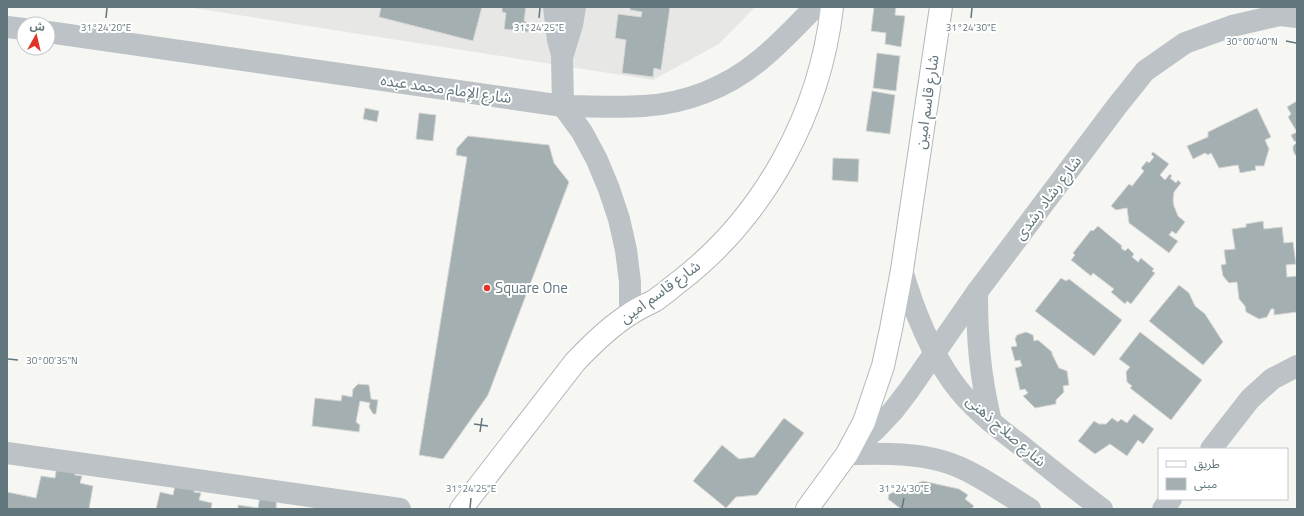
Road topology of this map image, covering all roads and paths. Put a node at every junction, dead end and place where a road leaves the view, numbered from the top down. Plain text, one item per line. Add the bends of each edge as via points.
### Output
1 (554, 7) edge
2 (575, 7) edge
3 (815, 7) edge
4 (832, 7) edge
5 (941, 7) edge
6 (1297, 17) edge
7 (56, 33) edge
8 (562, 55) junction
9 (563, 106) junction
10 (902, 270) junction
11 (977, 292) junction
12 (630, 313) junction
13 (935, 353) junction
14 (1297, 366) edge
15 (991, 422) junction
16 (1212, 448) edge
17 (7, 453) edge
18 (847, 454) junction
19 (1170, 500) edge
20 (400, 509) edge
21 (462, 509) edge
22 (807, 509) edge
23 (1030, 509) edge
24 (1102, 509) edge
25 (1164, 509) edge

1 - 8 street
2 - 8 street
3 - 9 street, شارع الإمام محمد عبده via 760,60 743,73 706,92 665,104
4 - 12 main road, شارع قاسم امين via 814,88 788,150 771,180 752,208 707,258 654,300
5 - 10 main road, شارع قاسم امين
6 - 11 street, شارع رشاد رشدى via 1280,15 1232,26 1185,43 1145,71
7 - 9 street, شارع الإمام محمد عبده
8 - 9 street
9 - 12 street via 582,132 597,160 617,212 626,250
10 - 13 street, شارع صلاح ذهنى via 910,298
10 - 18 main road, شارع قاسم امين via 883,366 864,422
11 - 13 street, شارع رشاد رشدى
11 - 15 street via 979,358
12 - 21 main road, شارع قاسم امين via 592,344 576,362
13 - 15 street, شارع صلاح ذهنى via 951,380 969,402
13 - 18 street, شارع رشاد رشدى via 893,412
14 - 16 street via 1272,379 1250,399
15 - 24 street, شارع صلاح ذهنى
17 - 20 street
18 - 22 main road, شارع قاسم امين
18 - 23 street via 903,455 942,461 964,469
19 - 25 street

